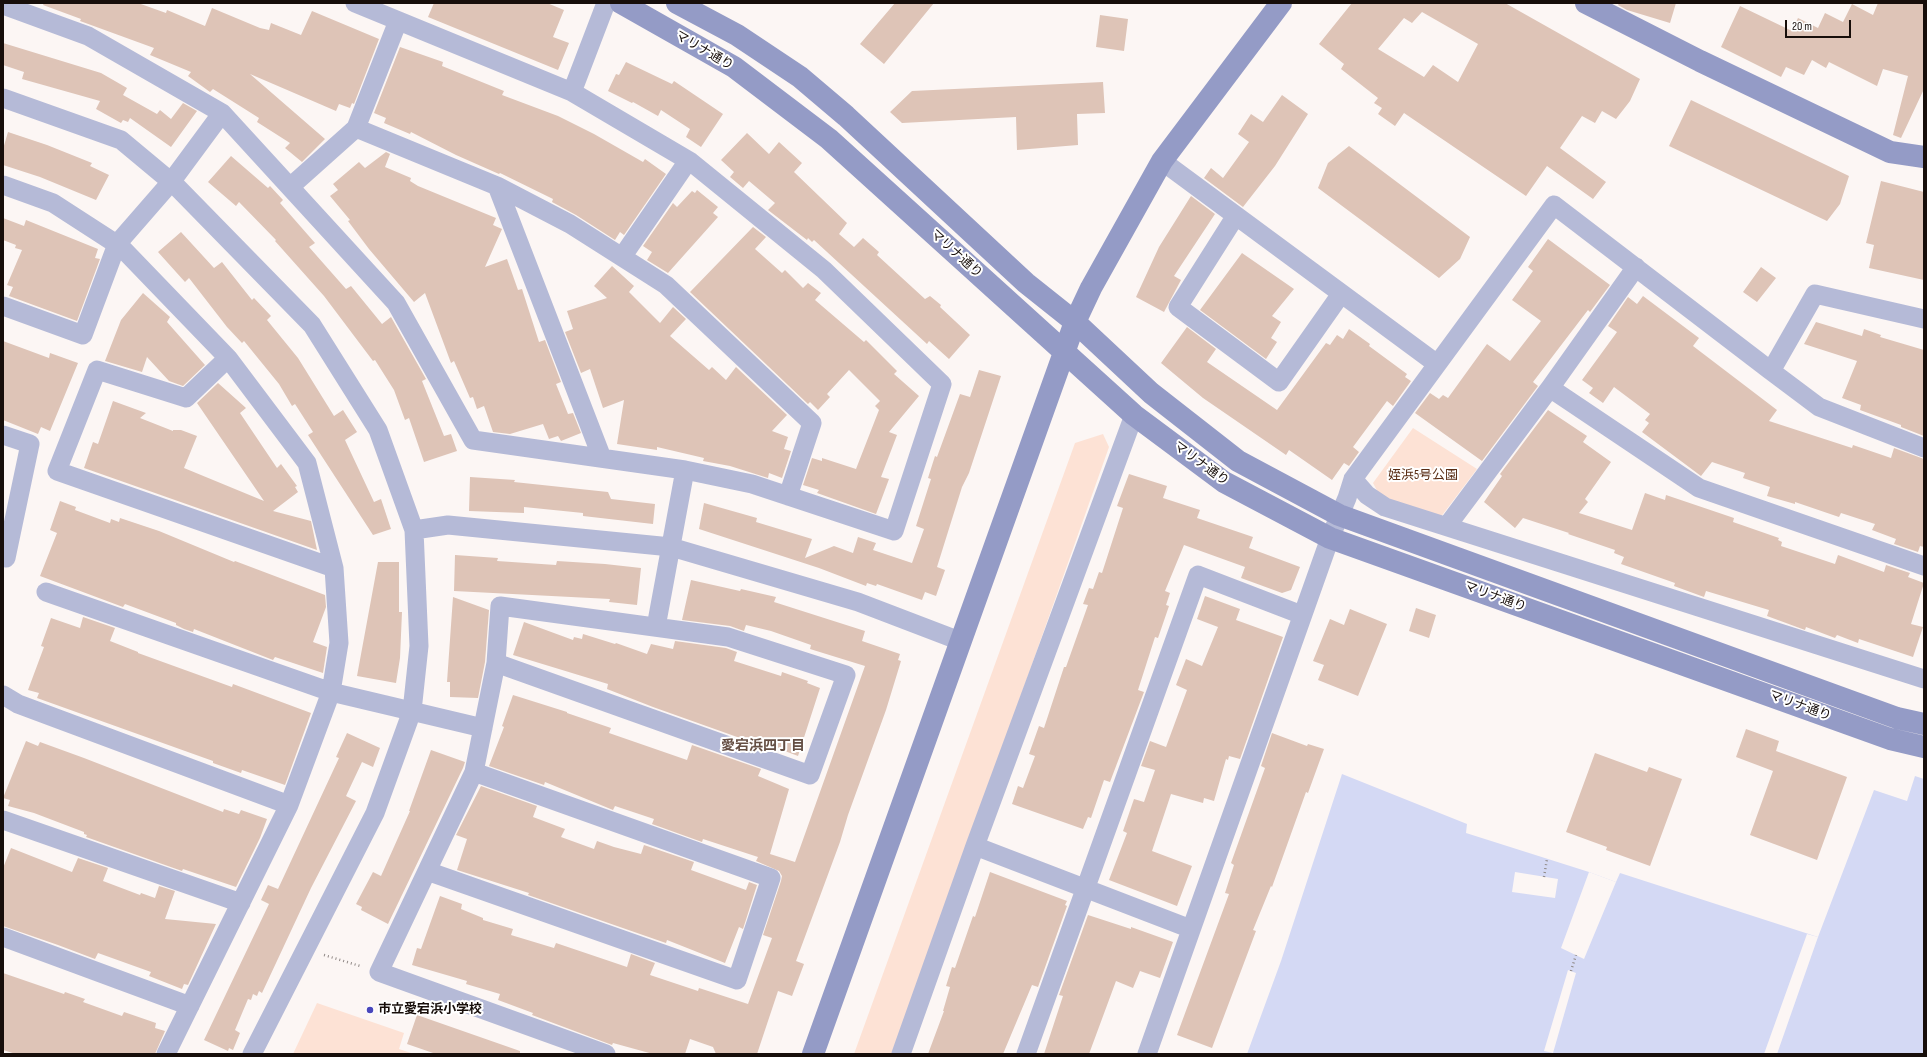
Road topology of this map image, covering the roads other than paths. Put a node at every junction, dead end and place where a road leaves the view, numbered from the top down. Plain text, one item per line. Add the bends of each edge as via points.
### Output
1 (355, 3) edge
2 (606, 3) edge
3 (621, 3) edge
4 (678, 3) edge
5 (1281, 3) edge
6 (1590, 4) edge
7 (3, 5) edge
8 (398, 21) junction
9 (572, 92) junction
10 (3, 98) edge
11 (222, 113) junction
12 (356, 128) junction
13 (1924, 157) edge
14 (688, 161) junction
15 (1162, 161) junction
16 (171, 182) junction
17 (3, 185) edge
18 (497, 186) junction
19 (290, 187) junction
20 (1235, 217) junction
21 (117, 244) junction
22 (622, 257) junction
23 (1636, 268) junction
24 (1341, 294) junction
25 (3, 306) edge
26 (1924, 319) edge
27 (1074, 322) junction
28 (1064, 351) junction
29 (228, 358) junction
30 (1437, 364) junction
31 (1771, 371) junction
32 (1550, 388) junction
33 (1134, 415) junction
34 (3, 435) edge
35 (1924, 448) edge
36 (602, 458) junction
37 (685, 470) junction
38 (1353, 479) junction
39 (788, 496) junction
40 (1339, 515) junction
41 (1447, 526) junction
42 (414, 530) junction
43 (1330, 538) junction
44 (670, 547) junction
45 (3, 557) edge
46 (1924, 566) edge
47 (334, 568) junction
48 (46, 592) dead end
49 (1302, 615) junction
50 (656, 627) junction
51 (960, 641) junction
52 (496, 663) junction
53 (1924, 679) edge
54 (332, 692) junction
55 (3, 695) edge
56 (412, 711) junction
57 (1924, 724) edge
58 (483, 728) junction
59 (1924, 747) edge
60 (474, 772) junction
61 (289, 805) junction
62 (3, 820) edge
63 (975, 846) junction
64 (427, 871) junction
65 (1084, 888) junction
66 (241, 903) junction
67 (1191, 929) junction
68 (3, 937) edge
69 (190, 1006) junction
70 (166, 1054) edge
71 (252, 1054) edge
72 (606, 1054) edge
73 (813, 1054) edge
74 (901, 1054) edge
75 (1026, 1054) edge
76 (1147, 1054) edge

1 - 8 street
2 - 9 street
3 - 28 street, マリナ通り via 734,67 829,139
4 - 27 street, マリナ通り via 737,34 800,77 846,116 1026,283
5 - 15 street
6 - 13 street via 1700,61 1890,152
7 - 11 street via 88,36
8 - 9 street
8 - 12 street
9 - 14 street
10 - 16 street via 121,140
11 - 16 street
11 - 19 street
12 - 18 street
12 - 19 street
14 - 22 street
14 - 39 street via 824,270 942,384 894,531
15 - 20 street
15 - 27 street
16 - 21 street
16 - 42 street via 312,325 378,430
17 - 21 street via 52,203
18 - 22 street via 570,224
18 - 36 street
19 - 36 street via 396,303 474,440
20 - 24 street
20 - 24 street via 1178,307 1279,382
21 - 25 street via 83,335
21 - 29 street
22 - 39 street via 666,285 812,423
23 - 30 street via 1554,205
23 - 31 street
23 - 32 street
24 - 30 street
26 - 31 street via 1815,294
27 - 28 street
27 - 40 street, マリナ通り via 1151,393 1238,461
28 - 33 street, マリナ通り
28 - 51 street
29 - 47 street via 307,463
29 - 47 street via 186,398 97,370 57,471
30 - 38 street
31 - 35 street via 1818,407
32 - 41 street
32 - 46 street via 1699,488
33 - 43 street, マリナ通り via 1224,482
33 - 63 street
34 - 45 street via 30,444 6,558
36 - 37 street
37 - 39 street via 752,484
37 - 44 street
38 - 40 street
38 - 41 street via 1367,495 1385,507
40 - 43 street
40 - 57 street, マリナ通り via 1897,718
41 - 53 street
42 - 44 street via 448,525
42 - 56 street via 419,646
43 - 49 street
43 - 59 street, マリナ通り via 1890,739
44 - 50 street
44 - 51 street via 858,602
47 - 54 street via 339,643
48 - 54 street
49 - 65 street via 1198,575
49 - 67 street
50 - 52 street via 500,606
50 - 52 street via 728,637 846,675 810,775
51 - 73 street
52 - 58 street
54 - 56 street
54 - 61 street
55 - 61 street via 18,704
56 - 58 street
56 - 71 street via 375,813
58 - 60 street
60 - 64 street
60 - 64 street via 771,878 737,980
61 - 66 street
62 - 66 street
63 - 65 street
63 - 74 street
64 - 72 street via 379,972
65 - 67 street
65 - 75 street
66 - 69 street
67 - 76 street
68 - 69 street
69 - 70 street

